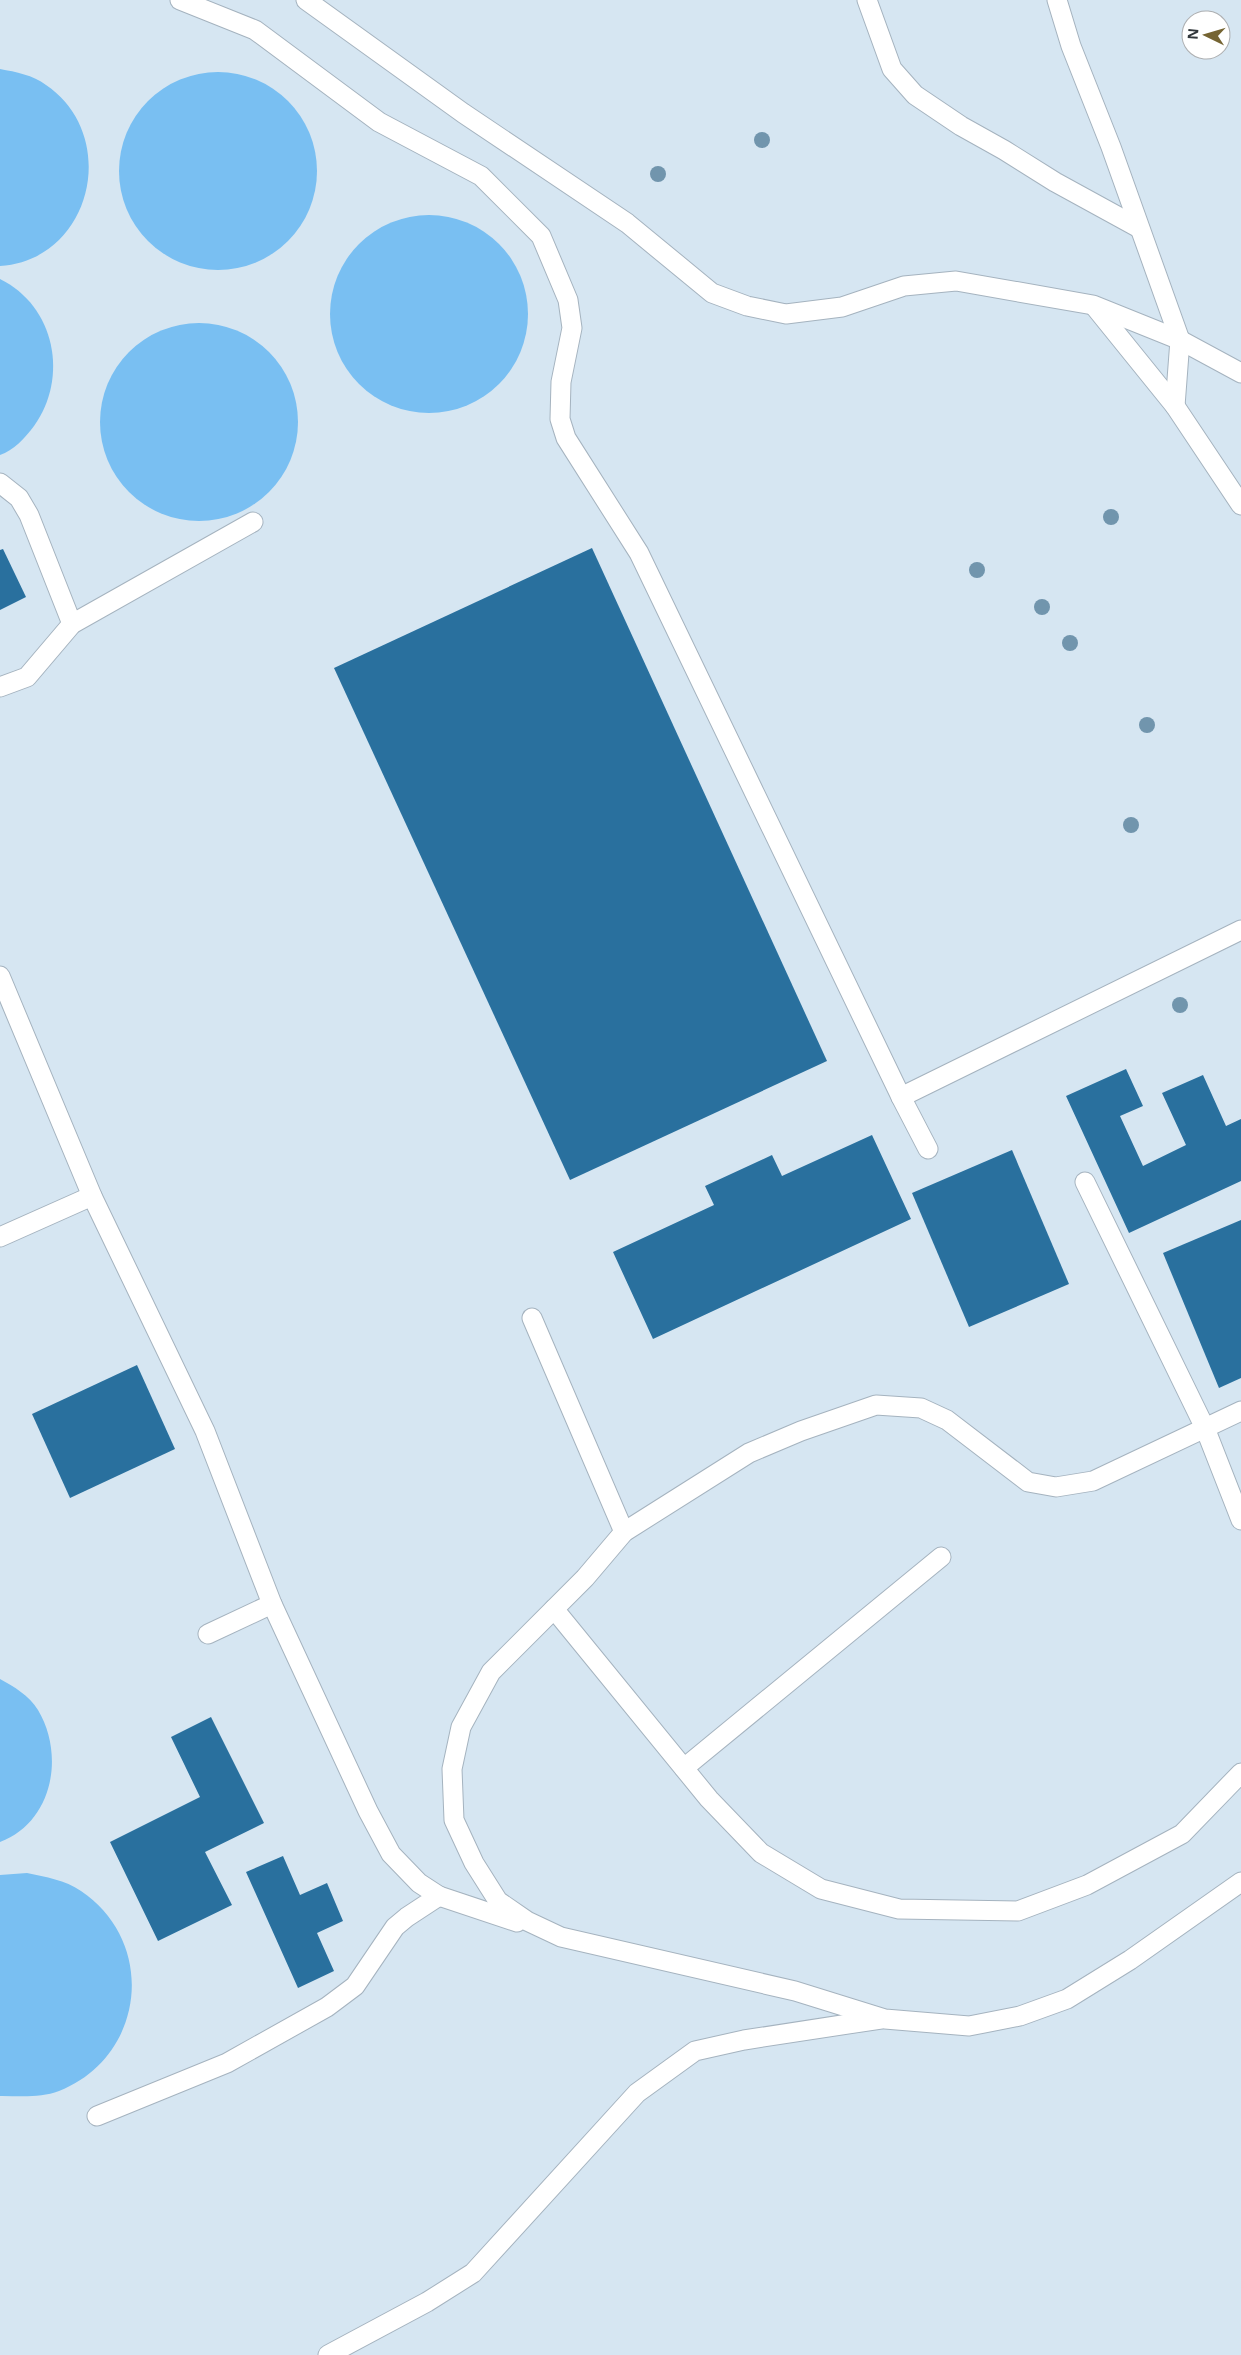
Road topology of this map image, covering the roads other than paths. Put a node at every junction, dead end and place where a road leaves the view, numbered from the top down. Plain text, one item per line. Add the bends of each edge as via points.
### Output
1 (180, 0) edge
2 (306, 0) edge
3 (867, 0) edge
4 (1057, 0) edge
5 (1139, 228) junction
6 (1093, 305) junction
7 (1180, 340) junction
8 (1241, 373) edge
9 (1175, 406) junction
10 (0, 483) edge
11 (1241, 505) edge
12 (253, 522) dead end
13 (72, 624) junction
14 (0, 687) edge
15 (1241, 930) edge
16 (0, 976) edge
17 (901, 1097) junction
18 (928, 1149) dead end
19 (1085, 1182) dead end
20 (92, 1196) junction
21 (0, 1237) edge
22 (532, 1318) dead end
23 (1241, 1411) edge
24 (1205, 1428) junction
25 (1241, 1520) edge
26 (624, 1532) junction
27 (941, 1557) dead end
28 (272, 1604) junction
29 (554, 1609) junction
30 (208, 1634) dead end
31 (684, 1768) junction
32 (1241, 1773) edge
33 (1241, 1882) edge
34 (439, 1896) junction
35 (561, 1937) junction
36 (885, 2019) junction
37 (96, 2116) dead end
38 (328, 2355) edge

1 - 17 lane via 255,30 378,122 482,176 541,236 568,300 572,328 561,382 560,419 566,438 640,553
2 - 6 lane via 463,113 627,223 712,293 747,306 786,314 842,307 904,286 956,281
3 - 5 lane via 892,69 915,95 1055,182
4 - 5 lane
5 - 7 lane
6 - 7 lane
6 - 9 lane
7 - 8 lane
7 - 9 lane
9 - 11 lane
10 - 13 lane via 19,498 29,516
12 - 13 lane
13 - 14 lane via 27,678
15 - 17 lane
16 - 20 lane
17 - 18 lane
19 - 24 lane
20 - 21 lane
20 - 28 lane via 206,1430
22 - 26 lane
23 - 24 lane
24 - 25 lane
24 - 26 lane via 1093,1481 1056,1487 1028,1482 947,1420 921,1408 876,1405 749,1453
26 - 29 lane
27 - 31 lane
28 - 30 lane
28 - 34 lane via 368,1811 392,1854 419,1883
29 - 31 lane
29 - 35 lane via 492,1672 461,1726 452,1769 454,1820 474,1863 498,1901 527,1921
31 - 32 lane via 761,1853 821,1889 899,1908 1018,1911 1088,1885 1182,1834
33 - 36 lane via 1130,1960 1067,1999 1020,2016 969,2026
34 - 35 lane
34 - 37 lane via 395,1927 355,1986 327,2007 228,2063
35 - 36 lane via 795,1991
36 - 38 lane via 744,2040 695,2051 637,2093 473,2273 427,2302

